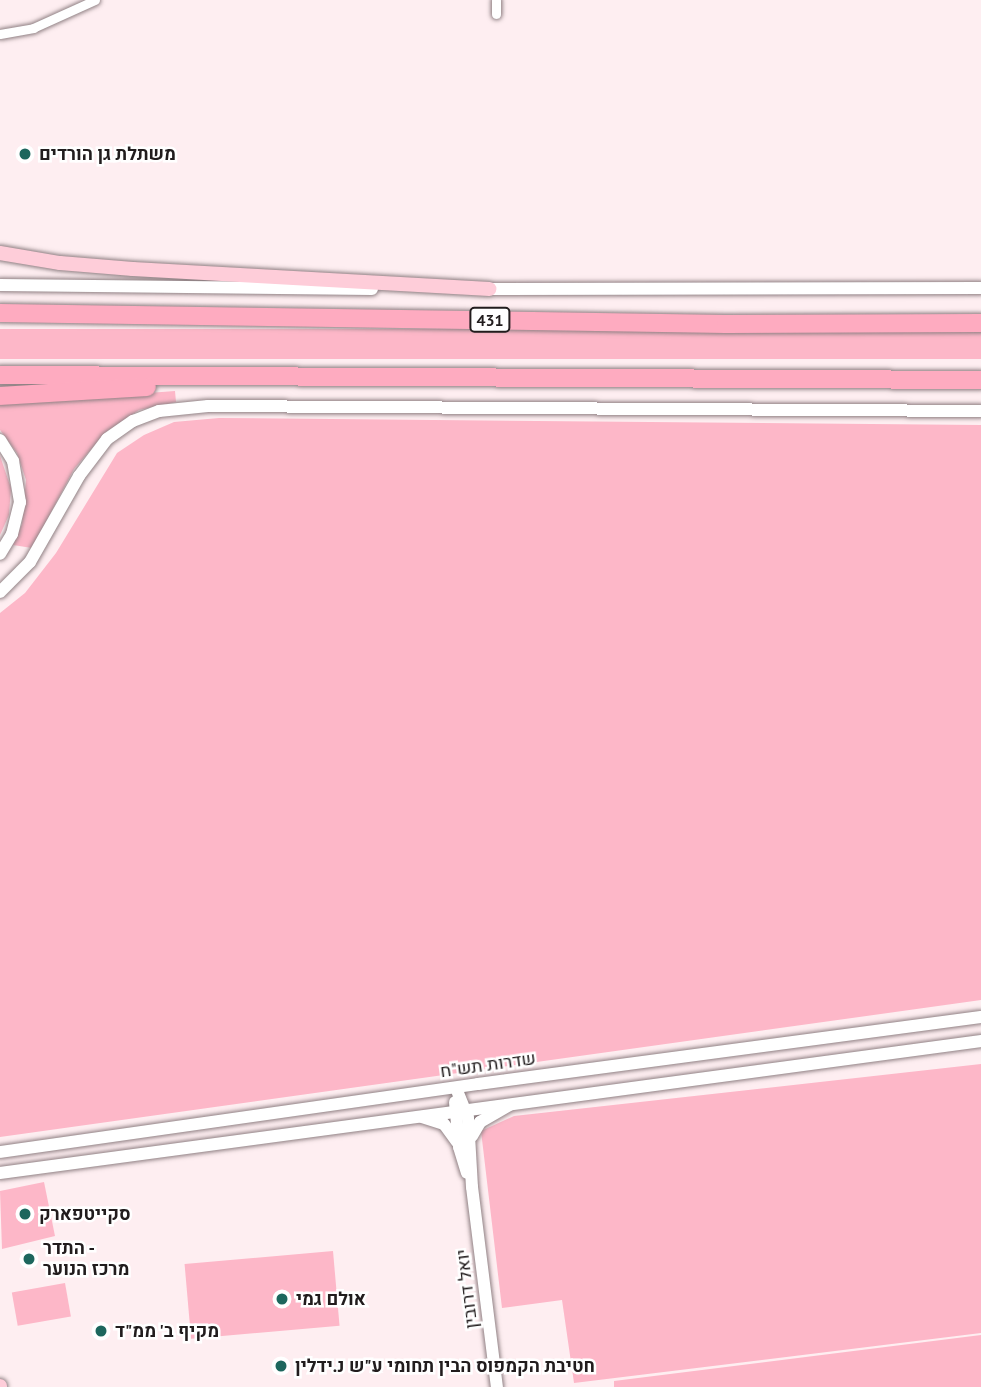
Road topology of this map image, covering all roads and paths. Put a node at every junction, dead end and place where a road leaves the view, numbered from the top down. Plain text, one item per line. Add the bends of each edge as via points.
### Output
1 (95, 0) edge
2 (496, 0) edge
3 (496, 14) dead end
4 (0, 34) edge
5 (0, 253) edge
6 (0, 285) edge
7 (981, 288) edge
8 (489, 289) junction
9 (0, 313) edge
10 (981, 323) edge
11 (0, 375) edge
12 (274, 378) junction
13 (978, 380) edge
14 (0, 396) edge
15 (981, 411) edge
16 (0, 440) edge
17 (0, 554) edge
18 (0, 592) edge
19 (981, 1017) edge
20 (981, 1041) edge
21 (456, 1088) junction
22 (518, 1101) junction
23 (460, 1109) junction
24 (408, 1115) junction
25 (465, 1144) junction
26 (0, 1152) edge
27 (0, 1173) edge
28 (497, 1387) edge

1 - 4 street via 33,28
2 - 3 street
5 - 8 main road via 121,268
6 - 8 main road
7 - 8 main road
9 - 10 highway, 431 via 726,324
11 - 12 highway
12 - 13 highway
12 - 14 highway
15 - 18 main road via 208,406 159,411 132,421 107,439 79,476 30,562
16 - 17 main road via 13,461 20,502 12,534
19 - 21 main road, שדרות תש"ח
20 - 22 main road
21 - 23 main road, יואל דרובין
21 - 26 main road, שדרות תש"ח
22 - 23 main road
22 - 25 main road via 480,1122
23 - 24 main road
23 - 25 main road, יואל דרובין
24 - 25 main road via 444,1124
24 - 27 main road
25 - 28 main road, יואל דרובין

